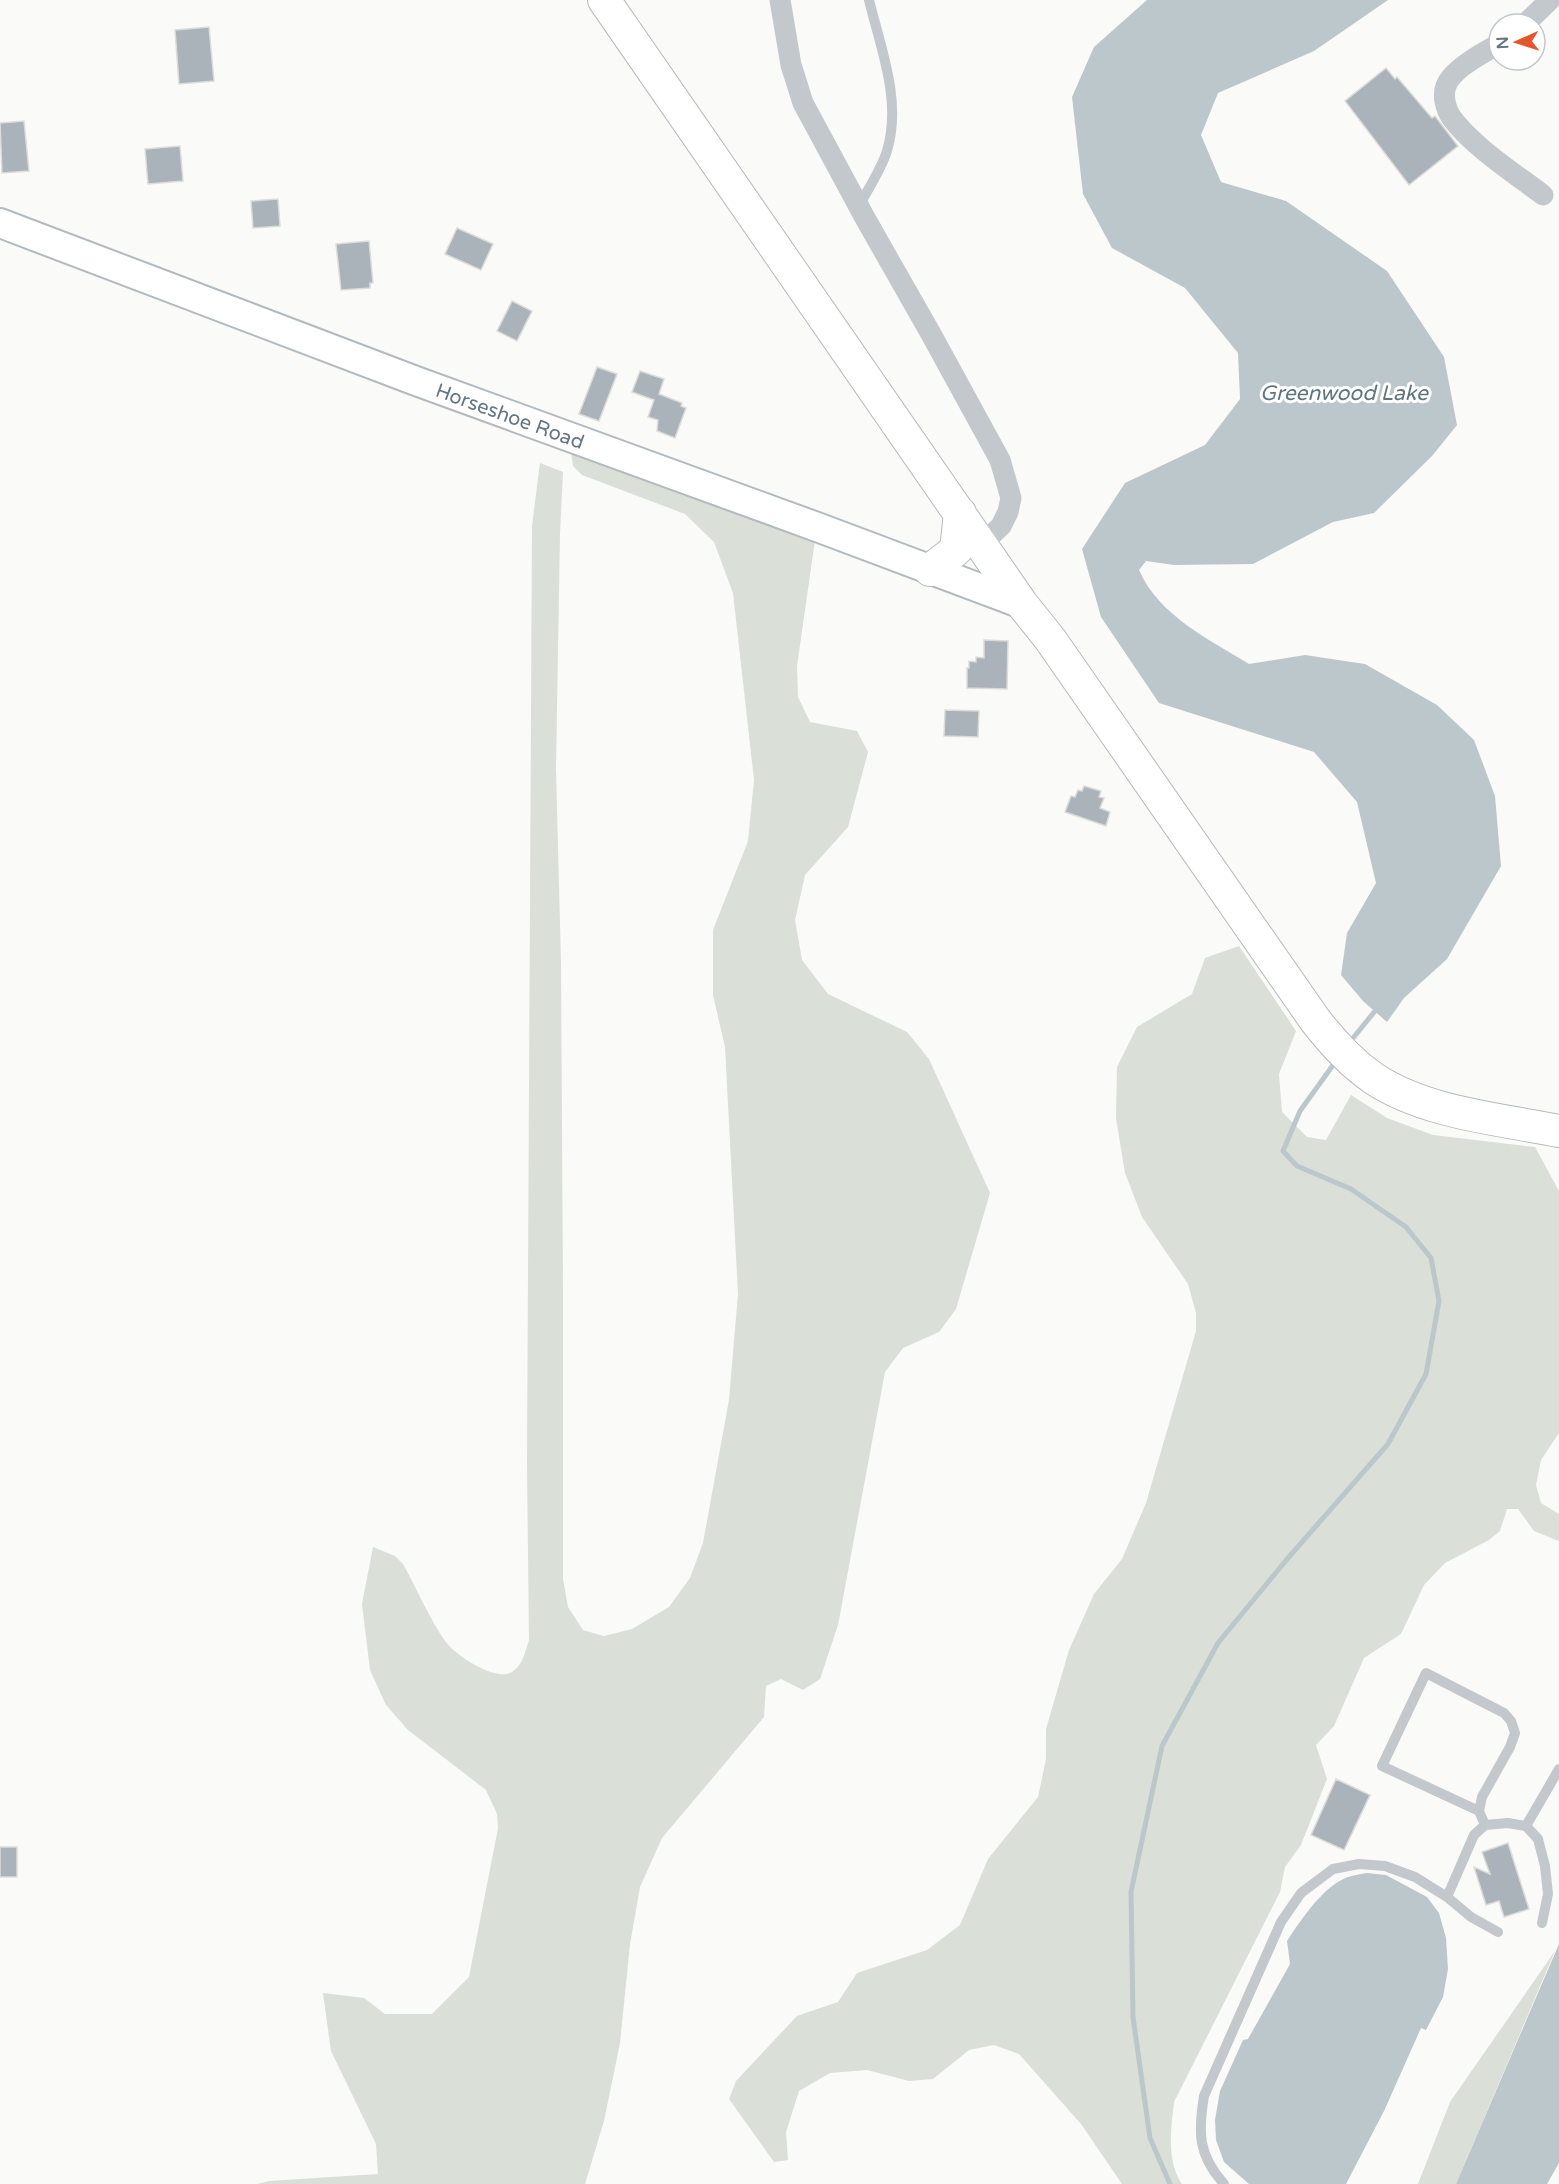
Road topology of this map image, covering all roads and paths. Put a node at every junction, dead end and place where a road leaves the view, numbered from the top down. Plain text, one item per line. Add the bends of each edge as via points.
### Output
1 (604, 0) edge
2 (780, 0) edge
3 (868, 0) edge
4 (1550, 0) edge
5 (1538, 12) edge
6 (1487, 51) edge
7 (1543, 195) dead end
8 (859, 207) junction
9 (0, 223) edge
10 (960, 513) junction
11 (982, 544) junction
12 (930, 570) junction
13 (1022, 604) junction
14 (1559, 1131) edge
15 (1559, 1769) edge
16 (1479, 1811) junction
17 (1485, 1825) junction
18 (1526, 1826) junction
19 (1447, 1897) junction
20 (1542, 1923) dead end
21 (1498, 1932) dead end
22 (1224, 2184) edge

1 - 10 main road
2 - 8 street via 791,65 803,103
3 - 8 lane via 889,78 892,120 886,152
4 - 5 street
6 - 7 street via 1450,79 1445,88 1445,104 1451,117 1472,138
8 - 11 street via 1000,460 1011,498 1008,512 1001,526
9 - 12 street, Horseshoe Road
10 - 11 main road
10 - 12 main road via 956,550
11 - 13 main road
12 - 13 street, Horseshoe Road
13 - 14 main road via 1336,1047 1374,1079 1424,1103
15 - 18 lane
16 - 16 lane via 1382,1767 1426,1673 1504,1713 1512,1721 1515,1733 1510,1748 1482,1797
16 - 17 lane
17 - 18 lane
17 - 19 lane via 1474,1835
18 - 20 lane via 1538,1839 1545,1866 1548,1894
19 - 21 lane
19 - 22 lane via 1415,1877 1385,1866 1359,1864 1333,1869 1301,1893 1281,1922 1204,2096 1202,2146 1211,2170

